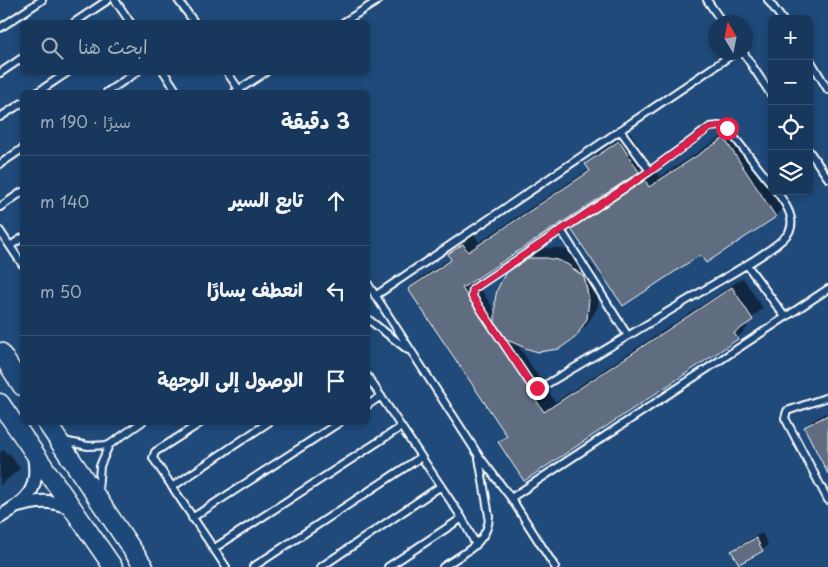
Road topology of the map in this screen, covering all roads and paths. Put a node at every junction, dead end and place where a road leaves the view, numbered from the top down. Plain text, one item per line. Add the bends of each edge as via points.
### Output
1 (42, 0) edge
2 (108, 0) edge
3 (115, 0) edge
4 (178, 0) edge
5 (379, 0) edge
6 (707, 0) edge
7 (768, 0) edge
8 (717, 15) edge
9 (779, 15) edge
10 (78, 20) edge
11 (129, 20) edge
12 (193, 20) edge
13 (347, 20) edge
14 (0, 28) edge
15 (20, 59) edge
16 (724, 60) edge
17 (748, 60) edge
18 (810, 60) edge
19 (0, 73) edge
20 (64, 75) edge
21 (132, 75) edge
22 (166, 75) edge
23 (229, 75) edge
24 (262, 75) edge
25 (41, 90) edge
26 (110, 90) edge
27 (176, 90) edge
28 (237, 90) edge
29 (241, 90) edge
30 (768, 90) edge
31 (828, 90) edge
32 (20, 103) edge
33 (0, 117) edge
34 (620, 130) junction
35 (20, 150) edge
36 (813, 157) edge
37 (0, 164) edge
38 (650, 171) junction
39 (828, 178) edge
40 (768, 180) edge
41 (20, 193) edge
42 (779, 195) edge
43 (0, 207) edge
44 (561, 230) junction
45 (0, 231) edge
46 (20, 239) edge
47 (10, 246) junction
48 (20, 261) edge
49 (747, 265) junction
50 (370, 287) edge
51 (828, 289) edge
52 (376, 296) junction
53 (785, 317) junction
54 (370, 321) edge
55 (628, 336) junction
56 (0, 352) edge
57 (413, 353) junction
58 (370, 380) edge
59 (20, 383) edge
60 (380, 396) junction
61 (828, 397) edge
62 (0, 403) edge
63 (370, 404) edge
64 (48, 425) edge
65 (138, 425) edge
66 (197, 425) edge
67 (265, 425) edge
68 (335, 425) edge
69 (401, 427) junction
70 (57, 438) junction
71 (109, 444) junction
72 (34, 452) junction
73 (478, 456) junction
74 (421, 457) junction
75 (441, 486) junction
76 (172, 487) junction
77 (511, 498) junction
78 (828, 500) edge
79 (100, 501) junction
80 (18, 506) junction
81 (72, 508) junction
82 (0, 517) edge
83 (192, 518) junction
84 (462, 518) junction
85 (476, 545) junction
86 (213, 548) junction
87 (396, 565) edge
88 (113, 567) edge
89 (144, 567) edge
90 (226, 567) edge
91 (253, 567) edge
92 (321, 567) edge
93 (388, 567) edge
94 (443, 567) edge
95 (555, 567) edge

1 - 14 lane
2 - 10 lane
3 - 11 lane
4 - 12 lane
5 - 13 lane
6 - 8 lane
7 - 9 lane
15 - 19 lane
16 - 34 lane
17 - 30 lane
18 - 31 lane
20 - 25 lane
21 - 26 lane
22 - 27 lane
23 - 28 lane
24 - 29 lane
32 - 33 lane
34 - 38 lane
34 - 52 lane
35 - 37 lane
36 - 39 lane
38 - 40 lane via 710,128 719,126 727,128
38 - 44 lane
41 - 43 lane
42 - 49 lane via 792,222 790,231
44 - 55 lane
44 - 55 lane via 473,289 472,296 532,386 537,388
45 - 47 lane
46 - 47 lane
47 - 48 lane
49 - 53 lane
49 - 55 lane
50 - 52 lane
51 - 53 lane
52 - 57 lane
53 - 77 lane
54 - 57 lane
56 - 59 main road
57 - 73 lane
58 - 60 lane
60 - 63 lane
60 - 69 lane
61 - 78 lane via 787,410 785,418
62 - 72 main road
64 - 70 main road
65 - 71 lane
66 - 76 lane via 155,452 155,461
67 - 76 lane
68 - 83 lane
69 - 74 lane
69 - 86 lane
70 - 71 lane via 88,446
70 - 79 main road
71 - 79 lane via 100,466
72 - 80 street via 37,472 33,490
72 - 81 main road
73 - 77 lane
73 - 85 lane via 489,524
74 - 75 lane
74 - 91 lane
75 - 84 lane
75 - 92 lane
76 - 83 lane
77 - 95 lane
79 - 89 main road
80 - 81 street via 37,501 56,502
80 - 82 street
81 - 88 main road
83 - 86 lane
84 - 85 lane
84 - 87 lane
85 - 94 lane
86 - 90 lane
87 - 93 lane

